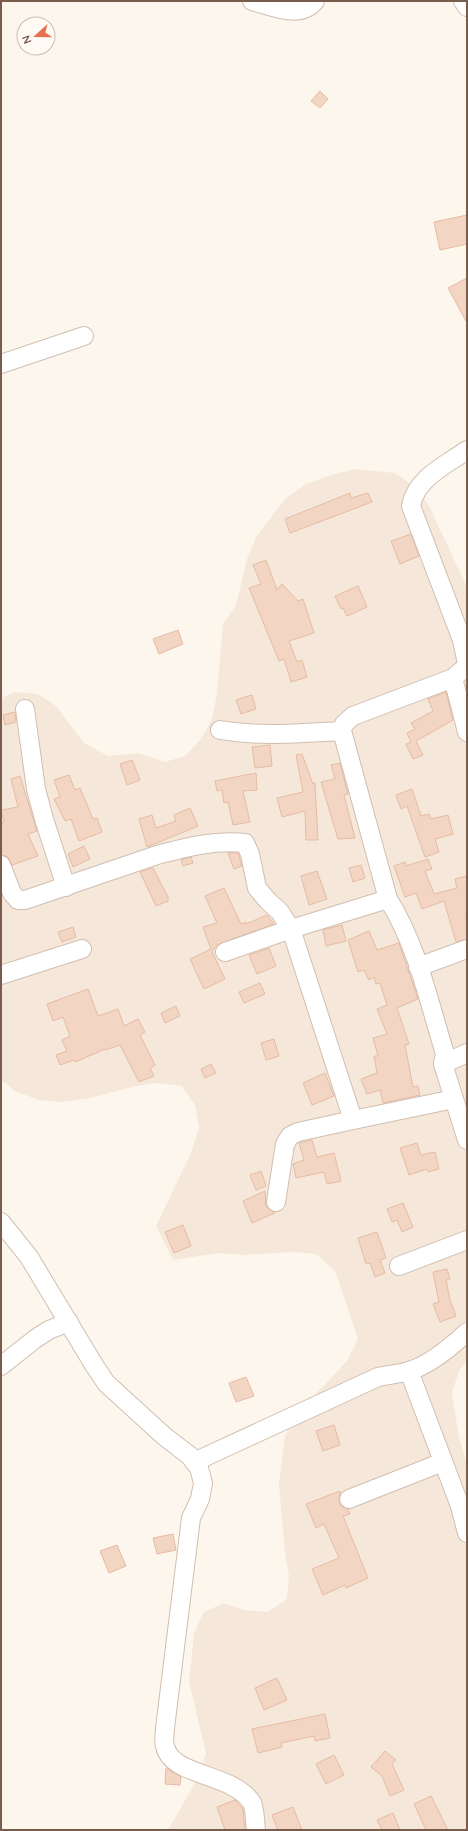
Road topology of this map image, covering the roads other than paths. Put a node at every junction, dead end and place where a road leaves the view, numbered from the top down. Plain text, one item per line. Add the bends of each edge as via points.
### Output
1 (252, 1) edge
2 (315, 1) edge
3 (463, 1) edge
4 (467, 7) edge
5 (84, 336) dead end
6 (1, 364) edge
7 (467, 450) edge
8 (467, 665) edge
9 (458, 681) edge
10 (25, 710) dead end
11 (220, 730) dead end
12 (342, 731) junction
13 (467, 732) edge
14 (1, 866) edge
15 (66, 887) junction
16 (388, 899) junction
17 (291, 928) junction
18 (82, 949) dead end
19 (467, 949) edge
20 (225, 952) dead end
21 (418, 967) junction
22 (1, 975) edge
23 (467, 1053) edge
24 (443, 1064) junction
25 (454, 1099) junction
26 (353, 1120) junction
27 (467, 1140) edge
28 (276, 1202) dead end
29 (1, 1222) edge
30 (467, 1240) edge
31 (398, 1266) dead end
32 (69, 1322) junction
33 (467, 1332) edge
34 (1, 1366) edge
35 (409, 1371) junction
36 (194, 1462) junction
37 (443, 1462) junction
38 (349, 1499) dead end
39 (467, 1533) edge
40 (256, 1830) edge

1 - 2 street via 289,11 305,9
3 - 4 street
5 - 6 street
7 - 8 street via 422,482 413,495 411,506 462,640
8 - 9 street
9 - 12 street via 353,716 344,724
9 - 13 street
10 - 15 street via 36,789
11 - 12 street via 265,735
12 - 16 street
14 - 15 street via 12,893 18,900
15 - 17 street via 178,849 219,841 244,843 250,854 257,888
16 - 17 street
16 - 21 street
17 - 20 street
17 - 26 street
18 - 22 street
19 - 21 street
21 - 24 street via 445,1054
23 - 24 street
24 - 25 street
25 - 26 street
25 - 27 street
26 - 28 street via 290,1136 285,1144
29 - 32 street via 29,1257
30 - 31 street
32 - 34 street via 35,1339
32 - 36 street via 106,1383
33 - 35 street via 455,1343
35 - 36 street via 378,1376
35 - 37 street
36 - 40 street via 199,1468 203,1483 200,1499 191,1518 164,1746 170,1759 178,1765 221,1780 238,1790 252,1803
37 - 38 street
37 - 39 street via 460,1506

